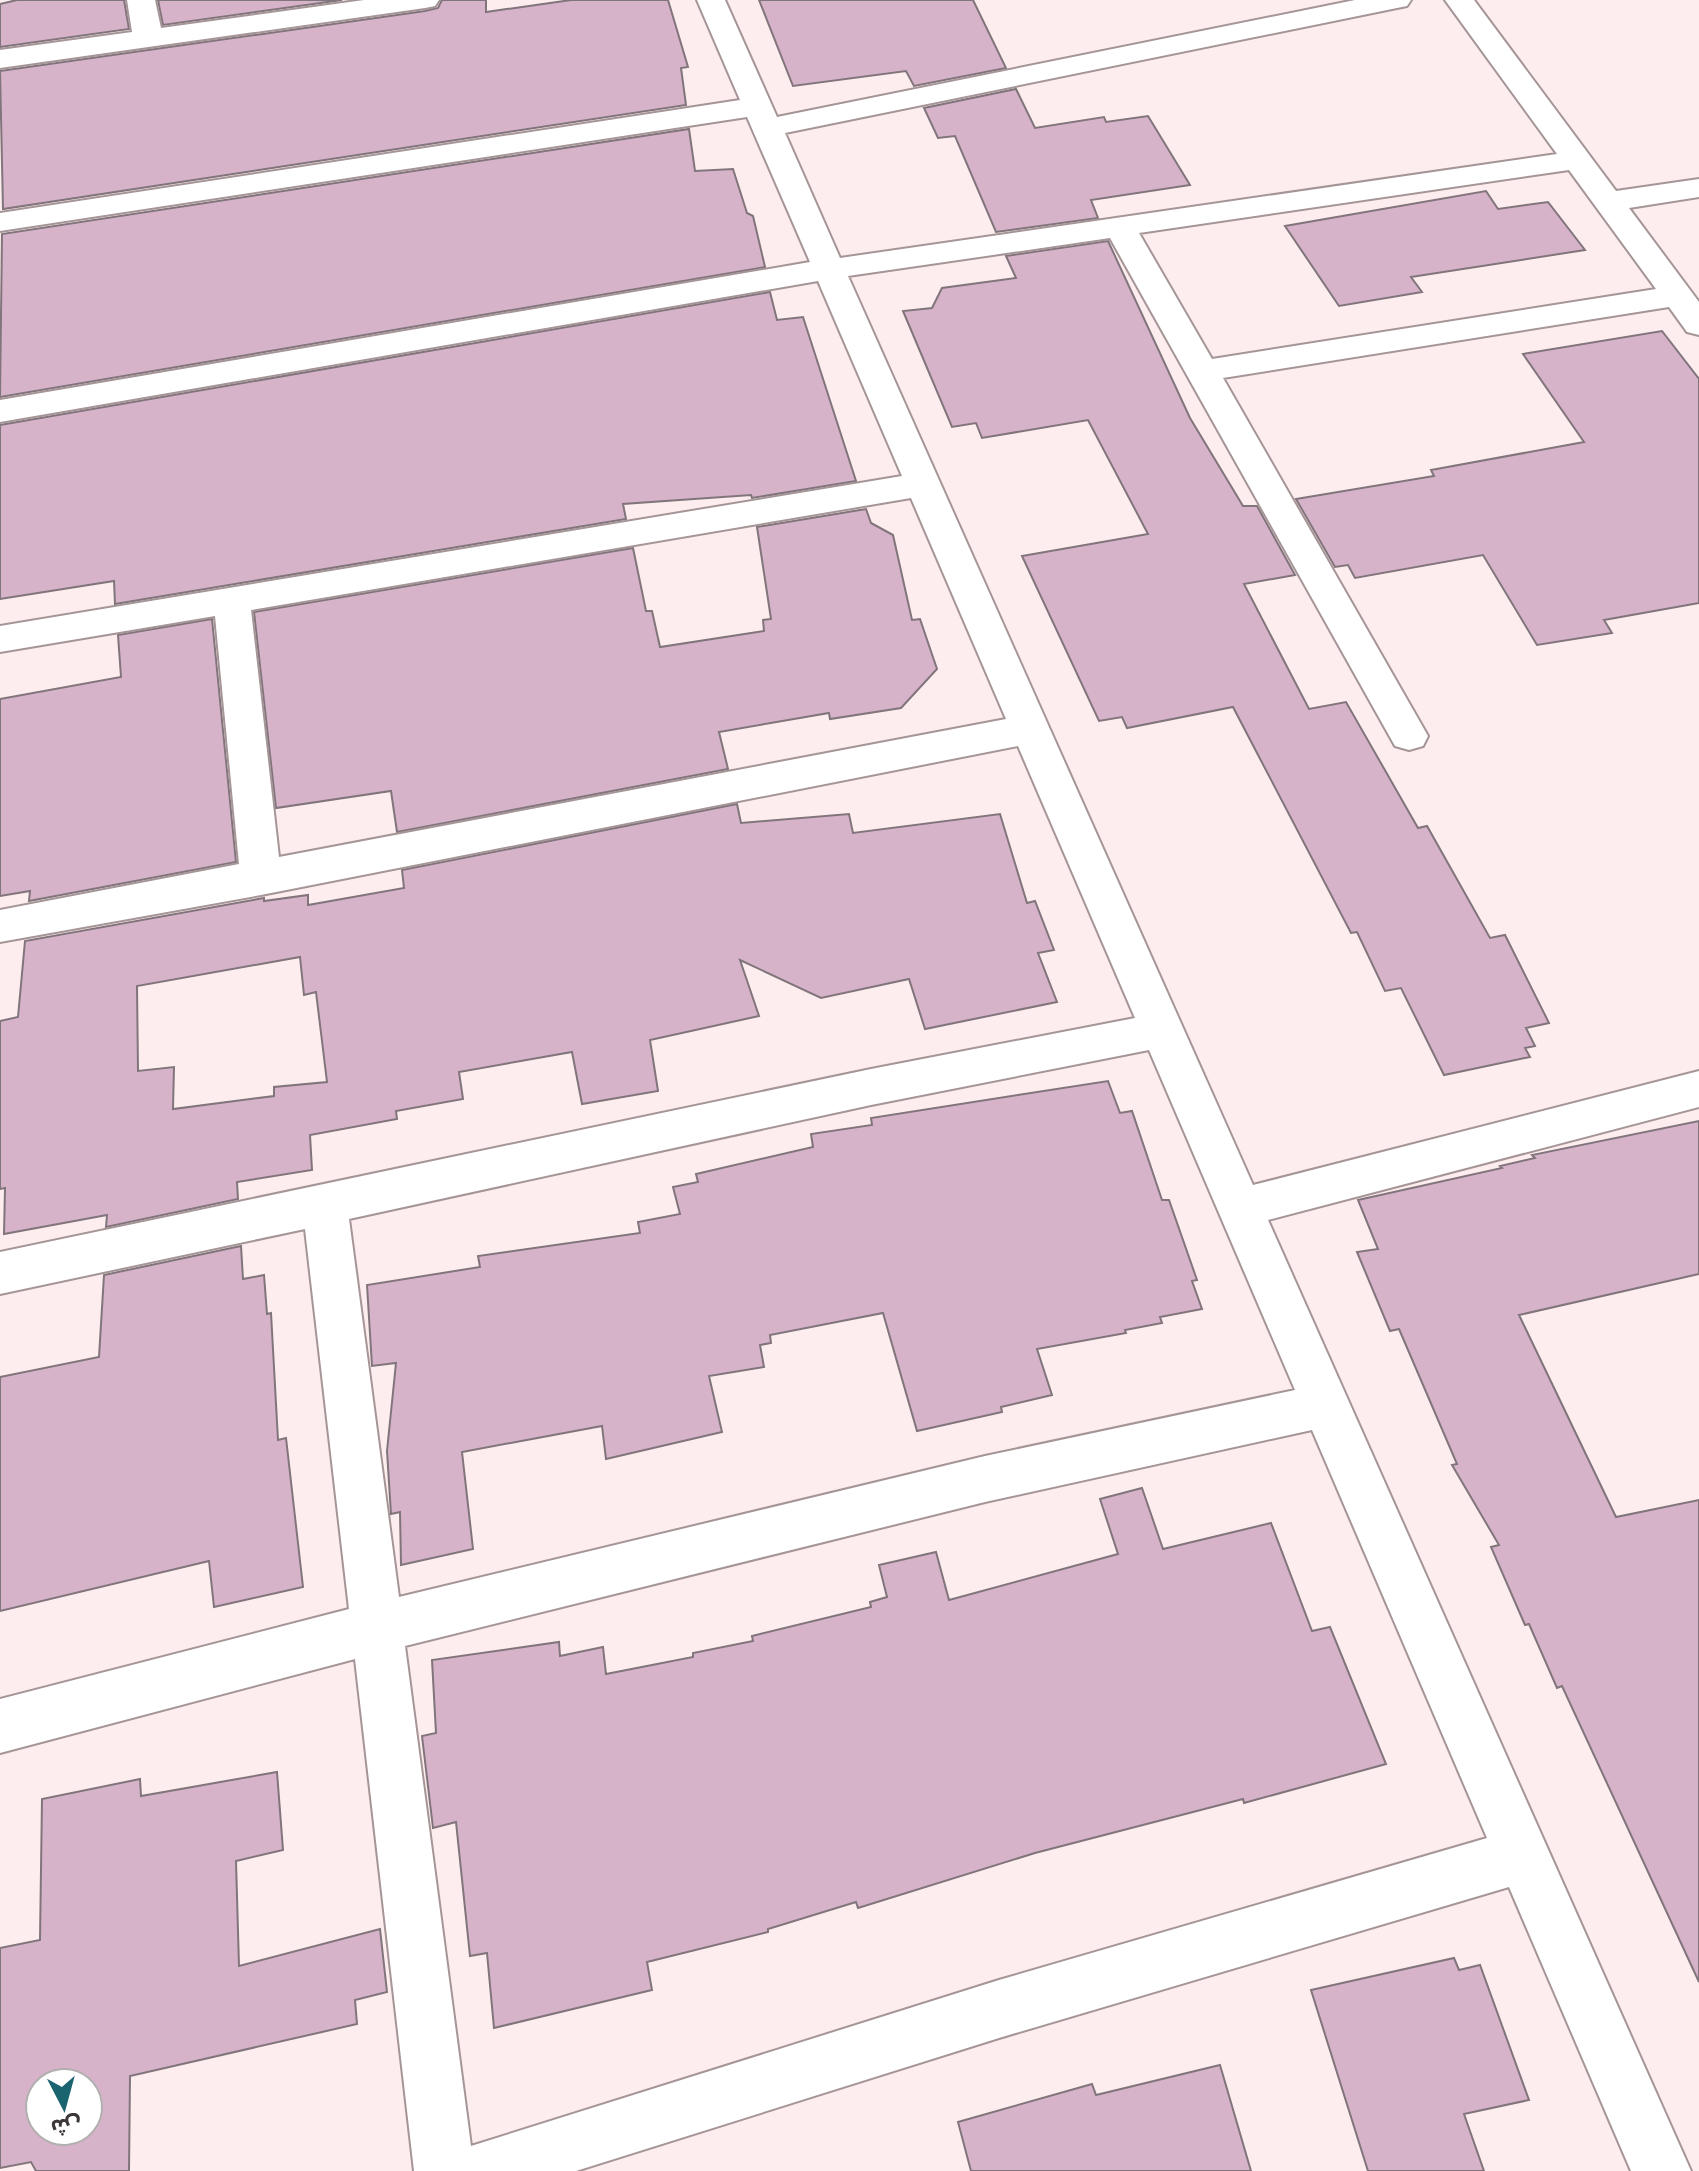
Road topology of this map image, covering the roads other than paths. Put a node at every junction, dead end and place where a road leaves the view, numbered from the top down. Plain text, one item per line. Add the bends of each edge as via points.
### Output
1 (141, 0) edge
2 (425, 0) edge
3 (711, 0) edge
4 (1397, 0) edge
5 (1459, 0) edge
6 (148, 38) junction
7 (0, 59) edge
8 (763, 117) junction
9 (1578, 160) junction
10 (1699, 188) edge
11 (1608, 202) junction
12 (0, 222) edge
13 (1120, 227) junction
14 (829, 269) junction
15 (1677, 296) junction
16 (1699, 325) edge
17 (1202, 371) junction
18 (0, 411) edge
19 (923, 484) junction
20 (232, 601) junction
21 (0, 639) edge
22 (1031, 729) junction
23 (1409, 736) dead end
24 (261, 879) junction
25 (0, 926) edge
26 (1162, 1030) junction
27 (1699, 1089) edge
28 (325, 1207) junction
29 (1240, 1208) junction
30 (0, 1273) edge
31 (1327, 1405) junction
32 (375, 1628) junction
33 (0, 1726) edge
34 (1523, 1855) junction
35 (444, 2171) edge
36 (481, 2171) edge
37 (1661, 2171) edge

1 - 6 street
2 - 6 street
3 - 8 street
4 - 8 street
5 - 9 street
6 - 7 street
8 - 12 street via 659,119
8 - 14 street
9 - 11 street
9 - 13 street
10 - 11 street
11 - 15 street
13 - 14 street
13 - 17 street
14 - 18 street
14 - 19 street
15 - 16 street
15 - 17 street
17 - 23 street
19 - 20 street
19 - 22 street
20 - 21 street
20 - 24 street
22 - 24 street
22 - 26 street
24 - 25 street
26 - 28 street via 942,1071
26 - 29 street
27 - 29 street
28 - 30 street
28 - 32 street
29 - 31 street
31 - 32 street via 985,1479
31 - 34 street
32 - 33 street
32 - 35 street
34 - 36 street via 999,2009
34 - 37 street

